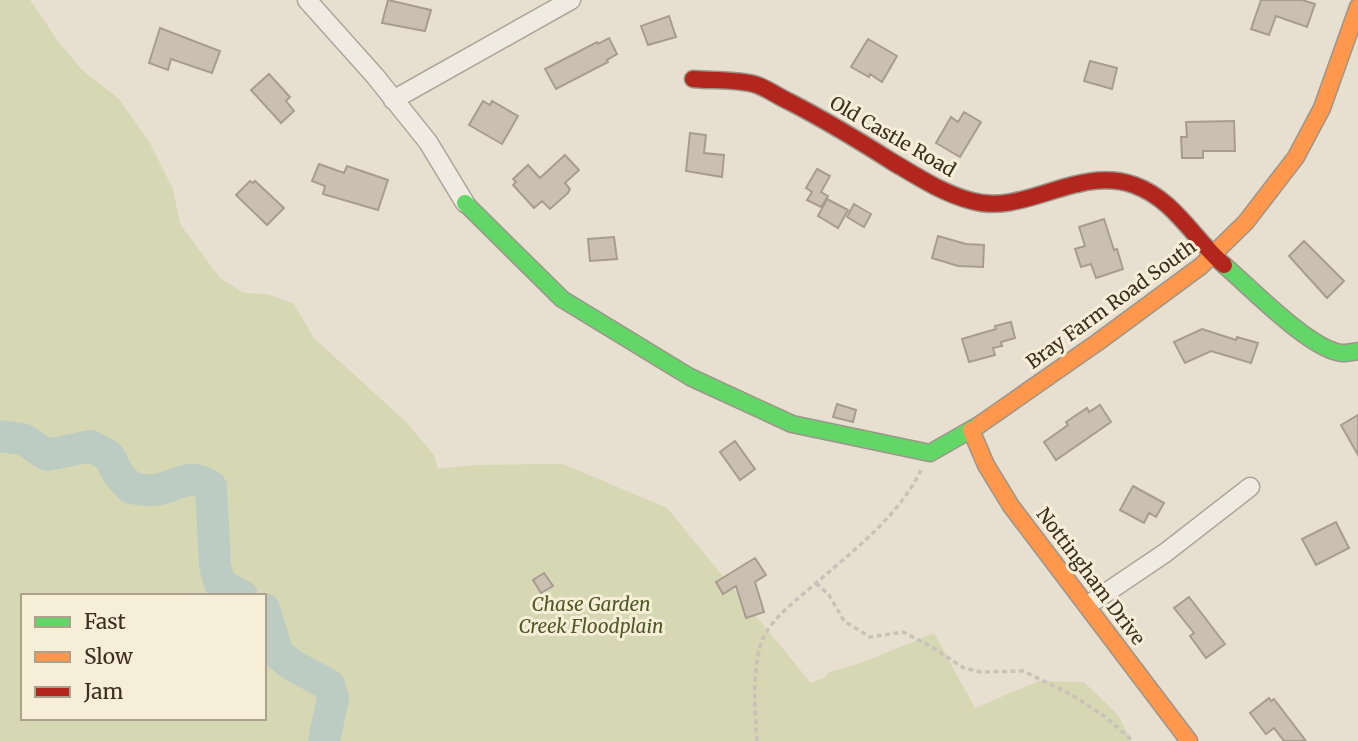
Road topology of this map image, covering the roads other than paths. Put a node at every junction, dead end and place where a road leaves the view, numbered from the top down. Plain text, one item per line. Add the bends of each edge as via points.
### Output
1 (307, 0) edge
2 (570, 0) edge
3 (1358, 6) edge
4 (694, 79) dead end
5 (393, 100) junction
6 (465, 203) joint
7 (1213, 255) junction
8 (1358, 351) edge
9 (971, 430) junction
10 (1250, 487) dead end
11 (1088, 605) junction
12 (1189, 741) edge

1 - 5 street
2 - 5 street
3 - 7 street, Bray Farm Road South via 1322,107 1296,157 1246,222
4 - 7 street, Old Castle Road via 757,85 938,189 975,202 1025,198 1095,180 1135,185 1179,214
5 - 6 street via 428,142
6 - 9 street, Bray Farm Road South via 562,299 690,377 792,424 930,453
7 - 8 street, Old Castle Road via 1303,334 1341,353
7 - 9 street, Bray Farm Road South
9 - 11 street, Nottingham Drive via 1011,506
10 - 11 street
11 - 12 street, Nottingham Drive

